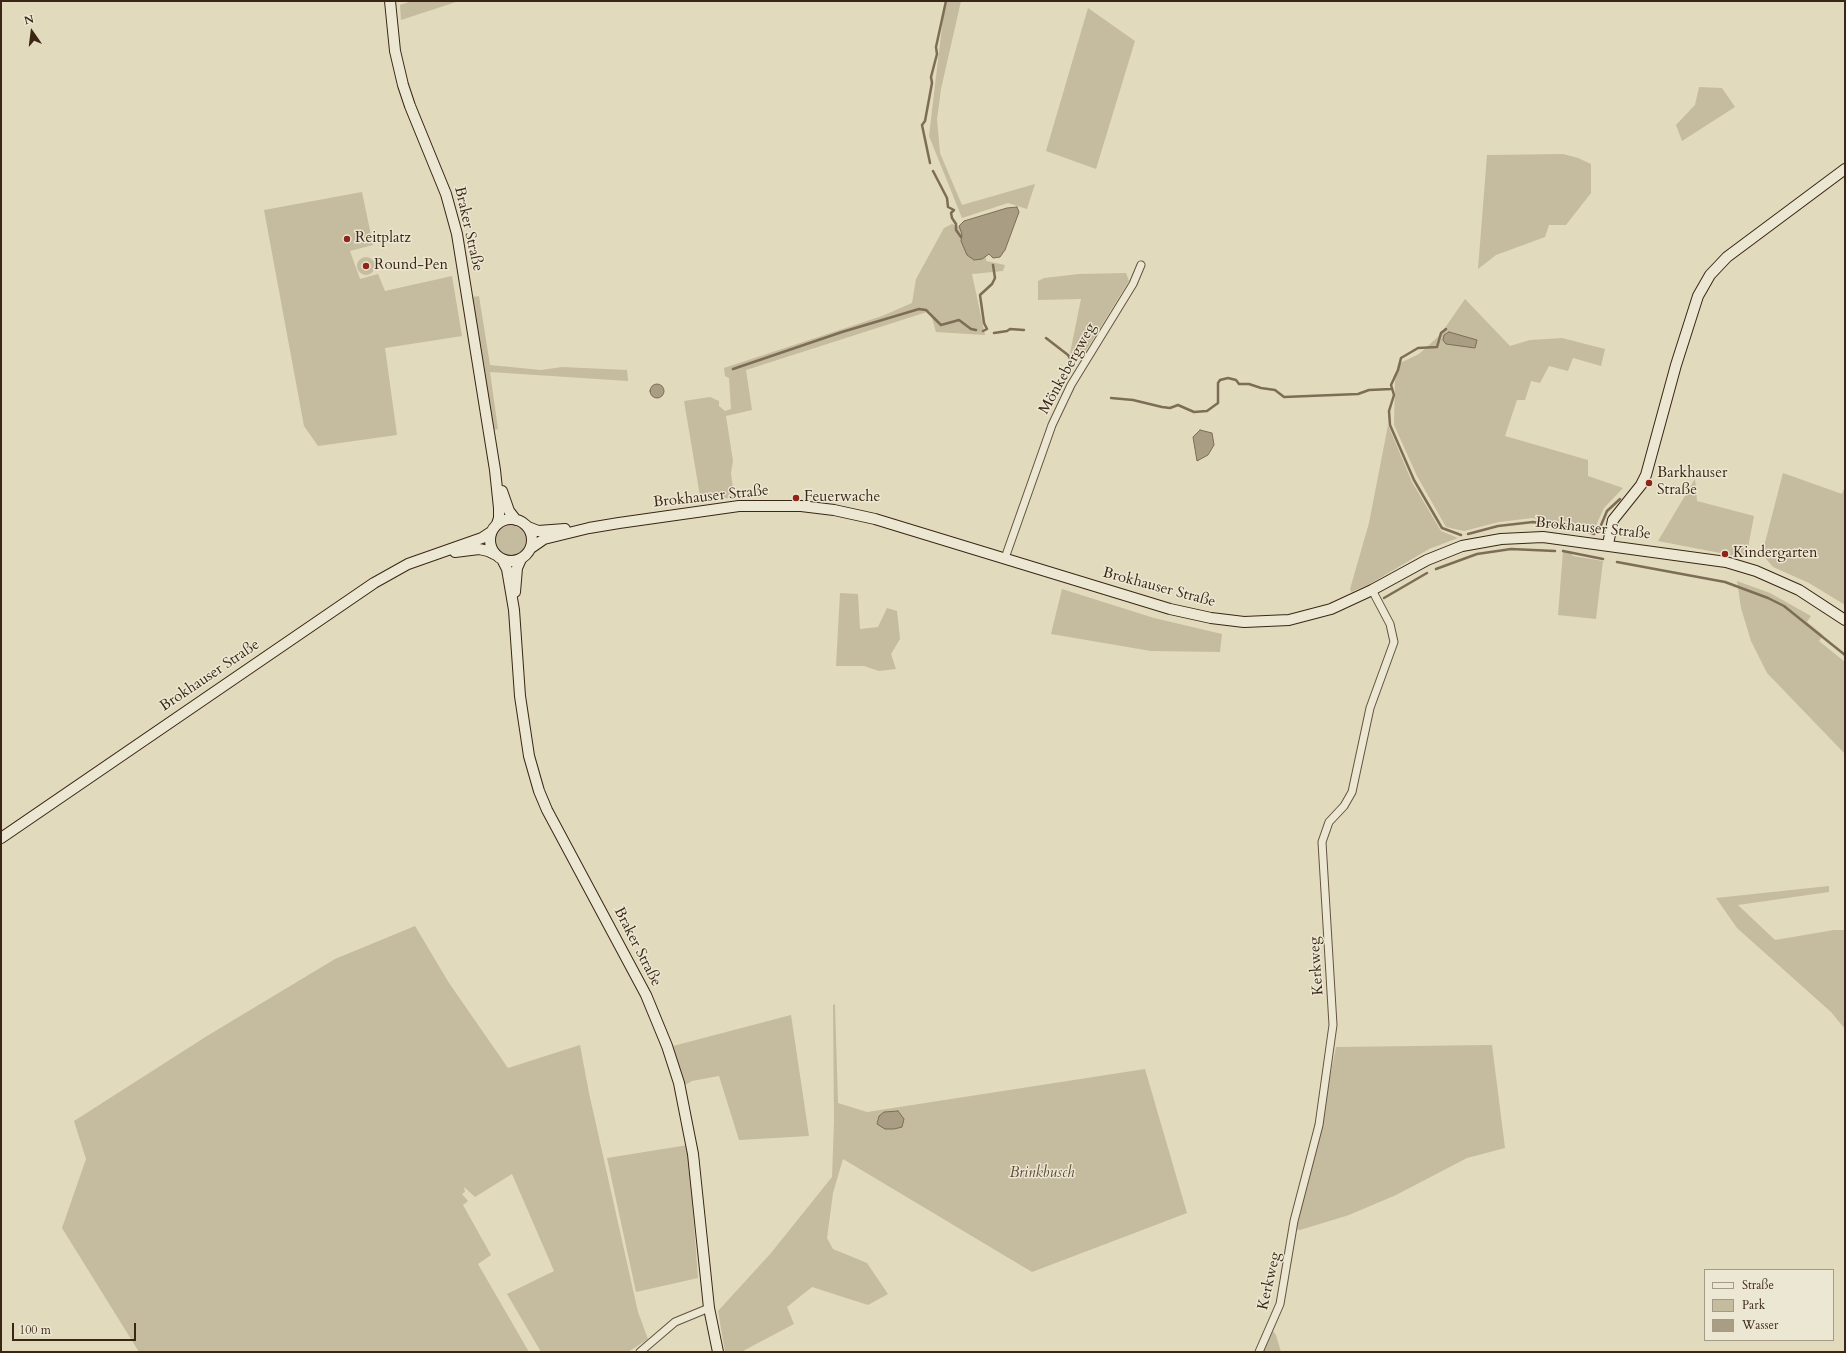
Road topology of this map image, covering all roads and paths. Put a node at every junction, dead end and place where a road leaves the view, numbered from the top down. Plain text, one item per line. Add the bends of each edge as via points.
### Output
1 (390, 1) edge
2 (1845, 169) edge
3 (1140, 265) dead end
4 (495, 470) junction
5 (516, 520) junction
6 (528, 527) junction
7 (494, 528) junction
8 (589, 528) junction
9 (1608, 544) junction
10 (530, 548) junction
11 (443, 552) junction
12 (498, 557) junction
13 (1005, 558) junction
14 (521, 559) junction
15 (1372, 590) junction
16 (514, 610) junction
17 (1845, 620) edge
18 (1, 838) edge
19 (709, 1308) junction
20 (640, 1352) edge
21 (718, 1352) edge
22 (1259, 1352) edge

1 - 4 street, Braker Straße via 393,39 403,85 446,194 457,234
2 - 9 street via 1727,257 1710,275 1698,296 1646,475 1613,520
3 - 13 street, Mönkebergweg via 1133,284 1071,385 1052,425
4 - 5 street, Braker Straße via 508,511
4 - 7 street, Braker Straße via 499,514
5 - 6 street
5 - 7 street via 510,519
6 - 8 street, Brokhauser Straße via 538,531
6 - 10 street via 532,541
7 - 11 street, Brokhauser Straße via 482,538
7 - 12 street via 489,543
8 - 10 street, Brokhauser Straße via 540,540
8 - 13 street, Brokhauser Straße via 739,506 801,506 875,519
9 - 15 street, Brokhauser Straße via 1543,537 1480,542 1462,546 1427,560
9 - 17 street, Brokhauser Straße via 1716,560 1750,569 1800,590
10 - 14 street
11 - 12 street, Brokhauser Straße via 479,549
11 - 18 street, Brokhauser Straße via 408,564 374,583
12 - 14 street via 514,561
12 - 16 street, Braker Straße via 507,569
13 - 15 street, Brokhauser Straße via 1170,609 1232,621 1289,620 1331,609
14 - 16 street, Braker Straße via 517,568
15 - 22 street, Kerkweg via 1390,624 1394,642 1370,708 1352,792 1344,806 1329,822 1322,842 1333,1025 1319,1125 1294,1221 1280,1304
16 - 19 street, Braker Straße via 521,703 529,756 539,791 646,995 679,1083 693,1154
19 - 20 street via 675,1322
19 - 21 street, Braker Straße

